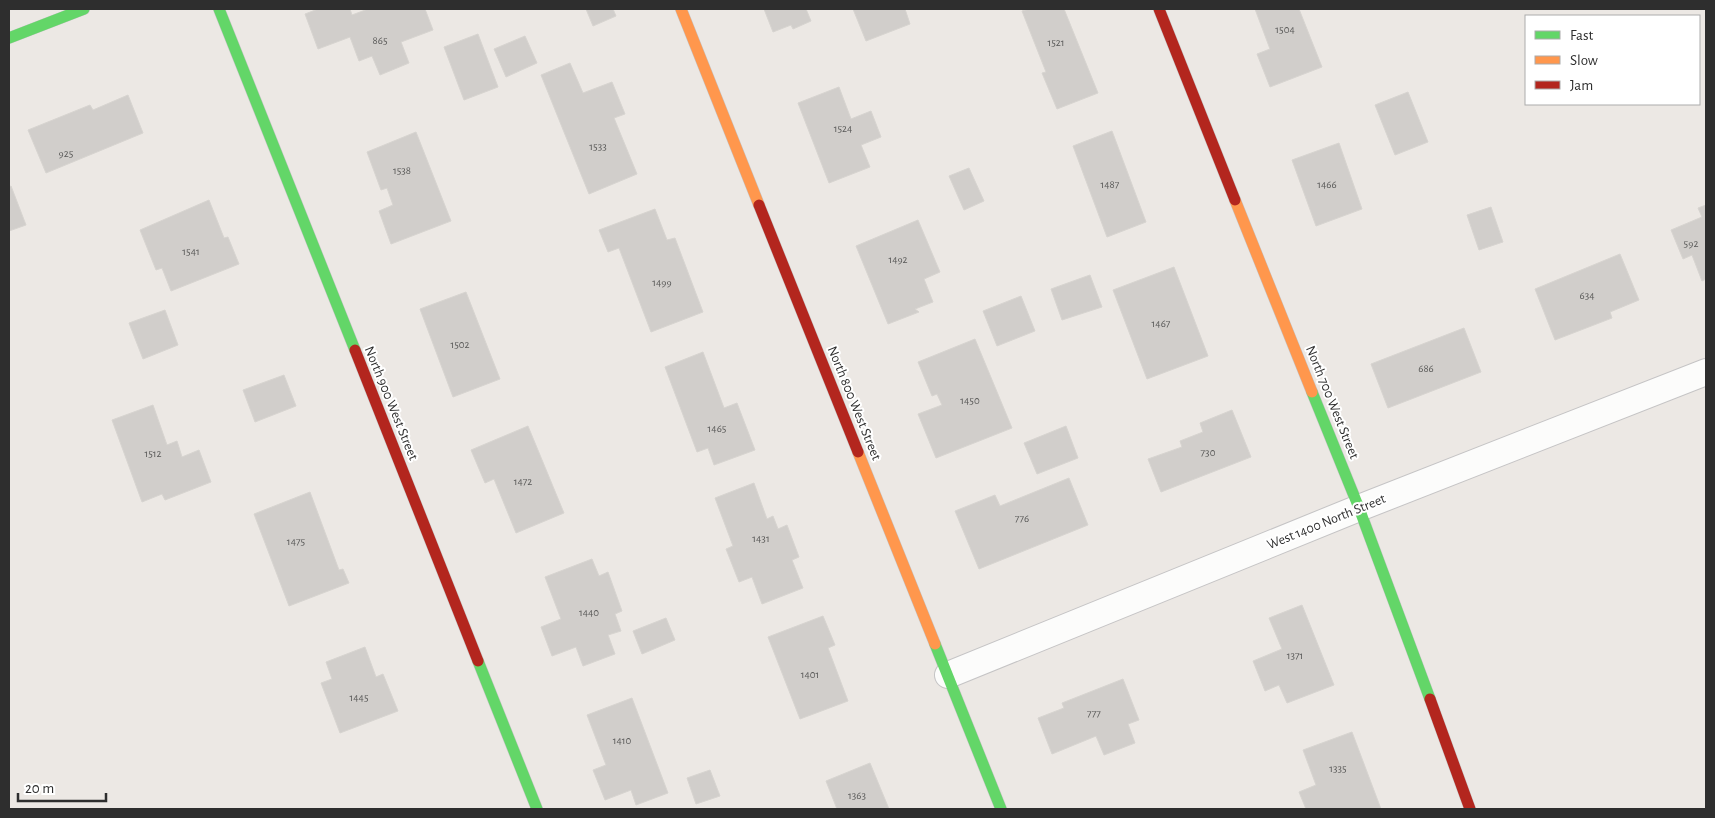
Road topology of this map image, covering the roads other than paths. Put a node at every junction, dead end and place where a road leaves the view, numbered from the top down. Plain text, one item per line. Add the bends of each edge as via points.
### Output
1 (84, 9) edge
2 (219, 9) edge
3 (681, 9) edge
4 (1159, 9) edge
5 (9, 38) edge
6 (1706, 372) edge
7 (1359, 508) junction
8 (948, 675) junction
9 (537, 809) edge
10 (1001, 809) edge
11 (1470, 809) edge

1 - 5 street
2 - 9 street, North 900 West Street
3 - 8 street, North 800 West Street
4 - 7 street, North 700 West Street
6 - 7 street, West 1400 North Street
7 - 8 street, West 1400 North Street
7 - 11 street, North 700 West Street
8 - 10 street, North 800 West Street

